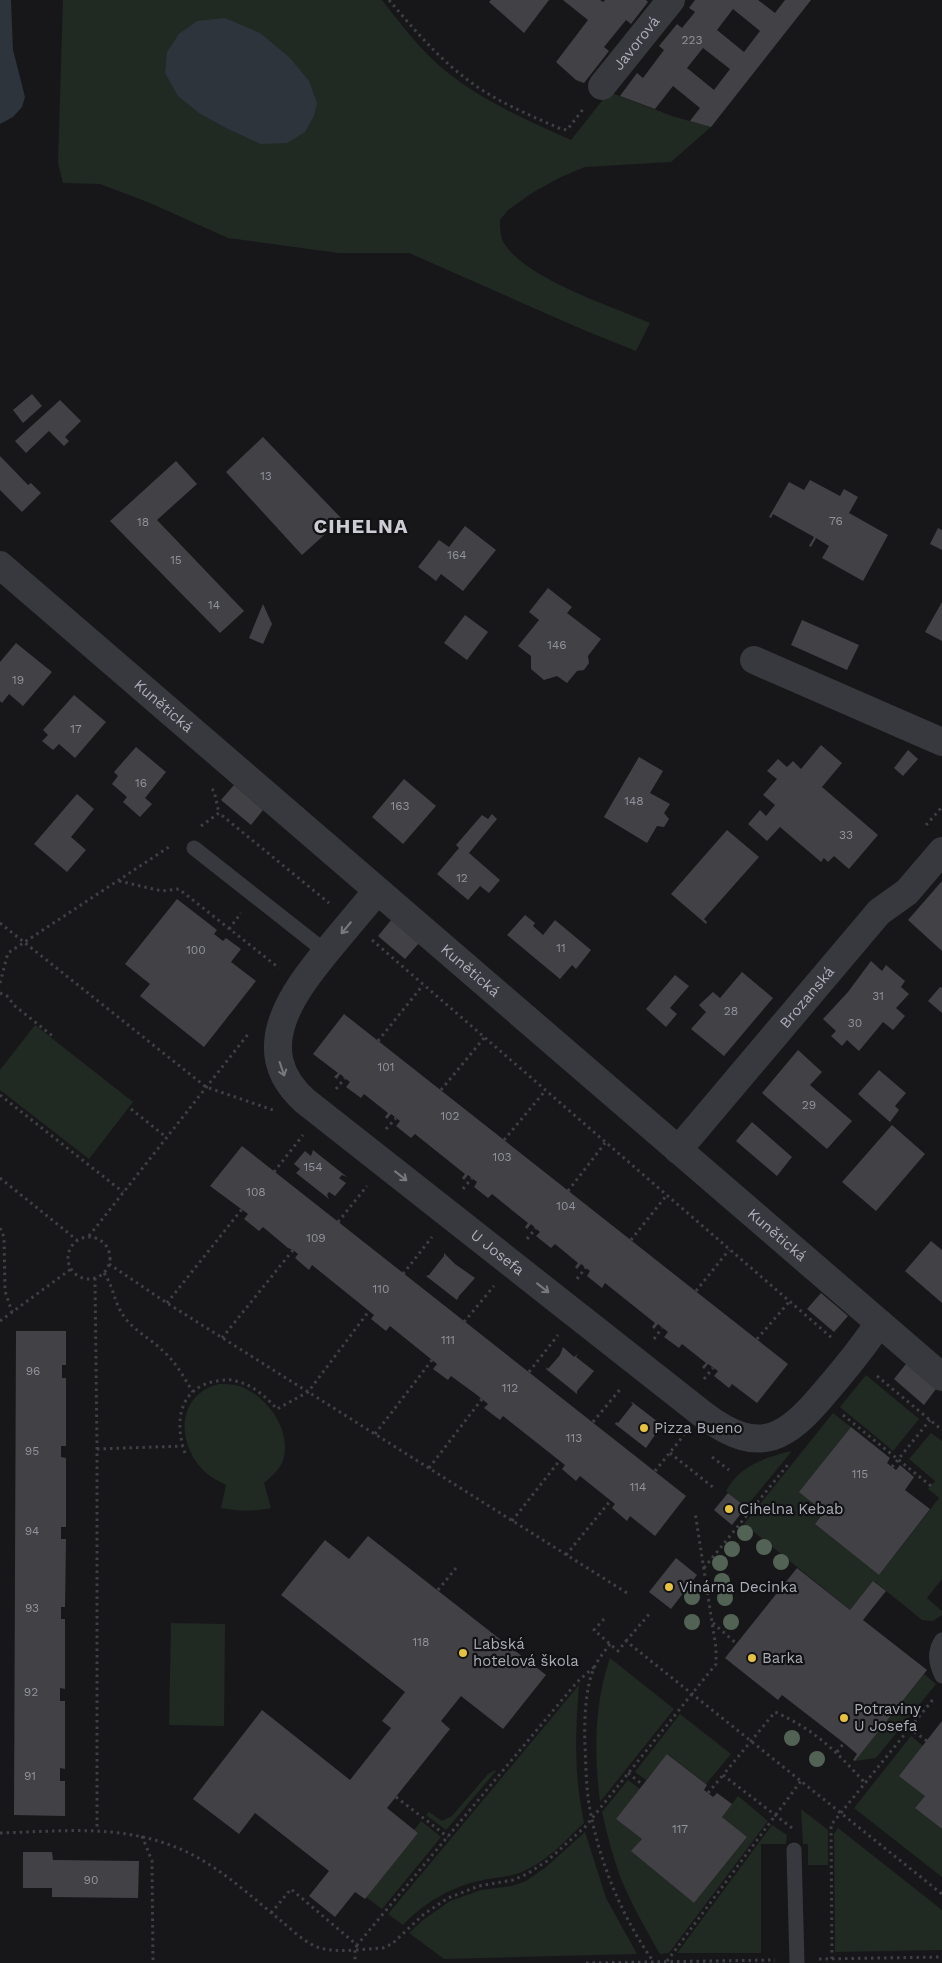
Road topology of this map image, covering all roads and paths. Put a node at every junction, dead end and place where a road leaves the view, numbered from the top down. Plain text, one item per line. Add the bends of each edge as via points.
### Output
1 (388, 0) edge
2 (671, 0) edge
3 (602, 86) joint
4 (0, 565) edge
5 (754, 660) dead end
6 (942, 742) edge
7 (191, 832) junction
8 (194, 848) joint
9 (942, 851) edge
10 (118, 881) junction
11 (377, 891) junction
12 (0, 923) edge
13 (350, 923) junction
14 (26, 943) junction
15 (326, 952) junction
16 (283, 971) dead end
17 (0, 983) edge
18 (423, 985) junction
19 (0, 993) edge
20 (253, 1027) dead end
21 (55, 1038) dead end
22 (484, 1038) junction
23 (378, 1041) dead end
24 (206, 1087) junction
25 (441, 1090) dead end
26 (546, 1091) junction
27 (0, 1095) edge
28 (131, 1109) dead end
29 (273, 1110) dead end
30 (303, 1134) dead end
31 (166, 1137) junction
32 (504, 1140) dead end
33 (605, 1143) junction
34 (678, 1150) junction
35 (274, 1172) dead end
36 (0, 1178) edge
37 (368, 1185) dead end
38 (568, 1191) dead end
39 (123, 1192) junction
40 (666, 1196) junction
41 (242, 1210) dead end
42 (338, 1222) dead end
43 (0, 1228) edge
44 (89, 1236) junction
45 (432, 1236) dead end
46 (77, 1240) junction
47 (631, 1240) dead end
48 (293, 1250) dead end
49 (729, 1250) junction
50 (109, 1264) junction
51 (71, 1269) junction
52 (104, 1273) junction
53 (403, 1274) dead end
54 (95, 1278) junction
55 (495, 1286) dead end
56 (696, 1291) dead end
57 (789, 1302) junction
58 (167, 1304) junction
59 (370, 1311) dead end
60 (12, 1312) junction
61 (0, 1321) edge
62 (464, 1322) dead end
63 (879, 1323) junction
64 (558, 1335) dead end
65 (222, 1338) junction
66 (757, 1339) dead end
67 (855, 1357) junction
68 (432, 1360) dead end
69 (529, 1372) dead end
70 (942, 1377) edge
71 (623, 1386) dead end
72 (193, 1392) junction
73 (308, 1392) junction
74 (482, 1399) dead end
75 (840, 1413) dead end
76 (930, 1420) junction
77 (593, 1422) dead end
78 (942, 1430) edge
79 (375, 1434) junction
80 (684, 1435) dead end
81 (183, 1446) junction
82 (98, 1449) junction
83 (670, 1452) junction
84 (185, 1453) dead end
85 (792, 1459) dead end
86 (898, 1459) junction
87 (560, 1460) dead end
88 (892, 1467) dead end
89 (429, 1468) junction
90 (655, 1471) dead end
91 (931, 1486) dead end
92 (714, 1488) dead end
93 (611, 1500) dead end
94 (695, 1512) dead end
95 (512, 1521) junction
96 (566, 1555) junction
97 (456, 1568) dead end
98 (704, 1569) junction
99 (438, 1590) dead end
100 (626, 1593) dead end
101 (651, 1612) dead end
102 (604, 1619) dead end
103 (712, 1623) junction
104 (942, 1640) edge
105 (626, 1641) junction
106 (610, 1644) junction
107 (736, 1644) dead end
108 (594, 1667) junction
109 (942, 1676) edge
110 (692, 1694) junction
111 (937, 1695) dead end
112 (910, 1728) junction
113 (751, 1741) junction
114 (926, 1742) dead end
115 (844, 1743) dead end
116 (837, 1752) junction
117 (628, 1773) junction
118 (723, 1775) junction
119 (801, 1781) junction
120 (865, 1783) junction
121 (643, 1785) dead end
122 (708, 1793) dead end
123 (396, 1796) dead end
124 (841, 1813) junction
125 (776, 1816) junction
126 (592, 1818) junction
127 (97, 1830) junction
128 (0, 1833) edge
129 (142, 1836) junction
130 (448, 1837) junction
131 (794, 1850) joint
132 (942, 1894) edge
133 (271, 1913) junction
134 (357, 1946) junction
135 (355, 1950) junction
136 (942, 1957) edge
137 (832, 1959) junction
138 (797, 1961) edge
139 (653, 1962) edge
140 (666, 1962) junction
141 (152, 1963) edge
142 (355, 1963) edge
143 (586, 1963) edge

1 - 3 path via 422,39 462,76 502,102 560,129 567,130
2 - 3 street, Javorová
4 - 11 street, Kunětická
5 - 6 street
7 - 8 path
7 - 10 path
7 - 13 path via 219,813
8 - 15 lane
9 - 34 street, Brozanská via 907,892 878,912
10 - 14 path
10 - 16 path via 162,891 179,889
11 - 13 street, U Josefa
11 - 34 street, Kunětická
12 - 14 path
13 -> 15 street, U Josefa
13 - 18 path
14 - 17 path via 8,953
14 - 24 path
15 -> 67 street, U Josefa via 291,999 279,1032 279,1062 293,1088 305,1101 705,1416 744,1437 765,1438 780,1434 806,1416
18 - 22 path
18 - 23 path
19 - 21 path
20 - 24 path
22 - 25 path
22 - 26 path
24 - 29 path
24 - 31 path
26 - 32 path
26 - 33 path
27 - 39 path
28 - 31 path
30 - 35 path
31 - 39 path
33 - 38 path
33 - 40 path
34 - 63 street, Kunětická
36 - 46 path
37 - 42 path
39 - 44 path
40 - 47 path
40 - 49 path
41 - 58 path
43 - 60 path via 4,1237 5,1291
44 - 46 path
44 - 50 path via 106,1245
45 - 53 path
46 - 51 path via 69,1250
48 - 65 path
49 - 56 path
49 - 57 path
50 - 52 path
50 - 58 path
51 - 54 path via 84,1278
51 - 60 path
52 - 54 path
52 - 72 path via 112,1284 118,1309 126,1320 164,1352
54 - 82 path
55 - 62 path
57 - 66 path
57 - 67 path
58 - 65 path
59 - 73 path
60 - 61 path
63 - 67 street, U Josefa
63 - 70 street, Kunětická
64 - 69 path
65 - 73 path
67 - 76 path
68 - 79 path
71 - 77 path
72 - 73 path via 204,1384 236,1381 255,1389 277,1409
72 - 81 path via 183,1405 180,1416
73 - 79 path
74 - 89 path
75 - 86 path
76 - 78 path
76 - 86 path
79 - 89 path
80 - 83 path
81 - 82 path
81 - 84 path
82 - 127 path
83 - 90 path
83 - 92 path
85 - 98 path
86 - 88 path
86 - 91 path
87 - 95 path
89 - 95 path
93 - 96 path
94 - 98 path
95 - 96 path
96 - 100 path
97 - 99 path
98 - 103 path
101 - 105 path
102 - 106 path via 594,1630
103 - 107 path
103 - 110 path via 716,1664
104 - 109 lane via 937,1655
105 - 106 path via 618,1651
105 - 110 path
106 - 108 path
108 - 126 path via 589,1685 585,1734
108 - 130 path via 576,1682
110 - 113 path
110 - 117 path
111 - 112 path
112 - 114 path
112 - 120 path
113 - 116 path via 775,1712 799,1723
113 - 118 path
113 - 119 path
115 - 116 path
116 - 120 path
117 - 121 path
117 - 126 path
118 - 122 path
118 - 125 path
119 - 124 path
119 - 125 path
120 - 124 path
123 - 130 path
124 - 132 path
124 - 137 path via 832,1825 831,1833
125 - 131 path via 795,1830
125 - 140 path
126 - 135 path via 554,1855 526,1874 448,1898 424,1914 392,1944 383,1948
126 - 139 path via 610,1880
127 - 128 path
127 - 129 path
129 - 133 path via 190,1854 224,1874
129 - 141 path via 152,1861
130 - 134 path
131 - 138 lane
133 - 134 path via 291,1889
133 - 135 path via 316,1946 339,1951
134 - 135 path
135 - 142 path
136 - 137 path
137 - 138 path
138 - 140 path
139 - 140 path
139 - 143 path

